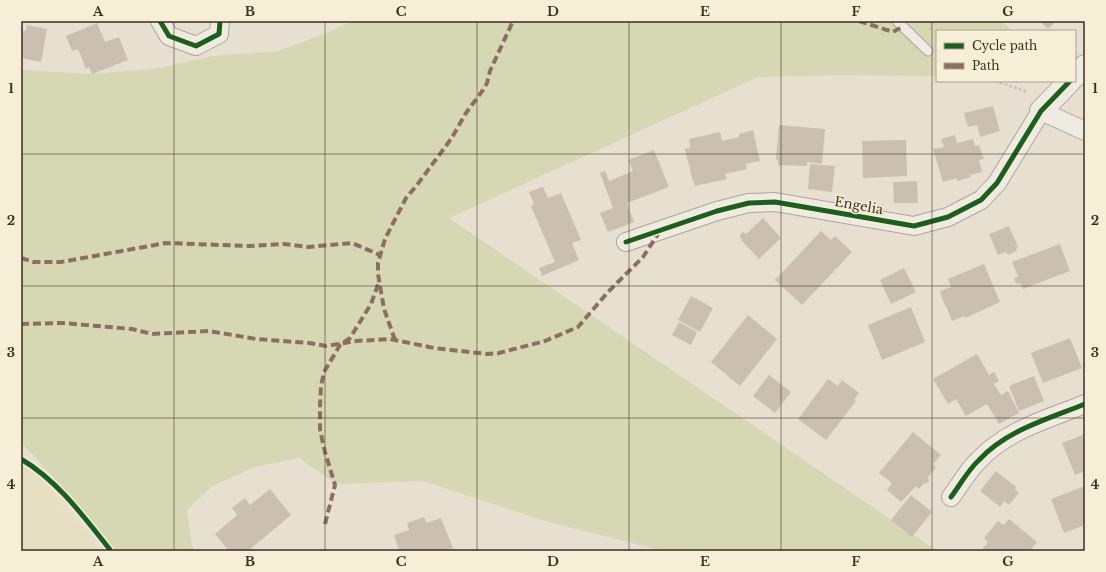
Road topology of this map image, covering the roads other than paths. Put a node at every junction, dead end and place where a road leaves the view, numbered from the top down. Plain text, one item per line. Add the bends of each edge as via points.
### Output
1 (160, 21) edge
2 (220, 21) edge
3 (896, 21) edge
4 (928, 51) dead end
5 (1085, 66) edge
6 (1076, 75) edge
7 (1069, 82) edge
8 (1041, 111) junction
9 (1085, 131) edge
10 (626, 242) dead end
11 (1085, 404) edge
12 (951, 497) dead end

1 - 2 street via 169,36 196,46 219,34
3 - 4 lane
5 - 6 street
7 - 8 street
8 - 9 street
8 - 10 street, Engelia via 997,183 981,200 948,217 914,226 776,202 749,203 717,211
11 - 12 street via 1028,426 1002,440 978,460

